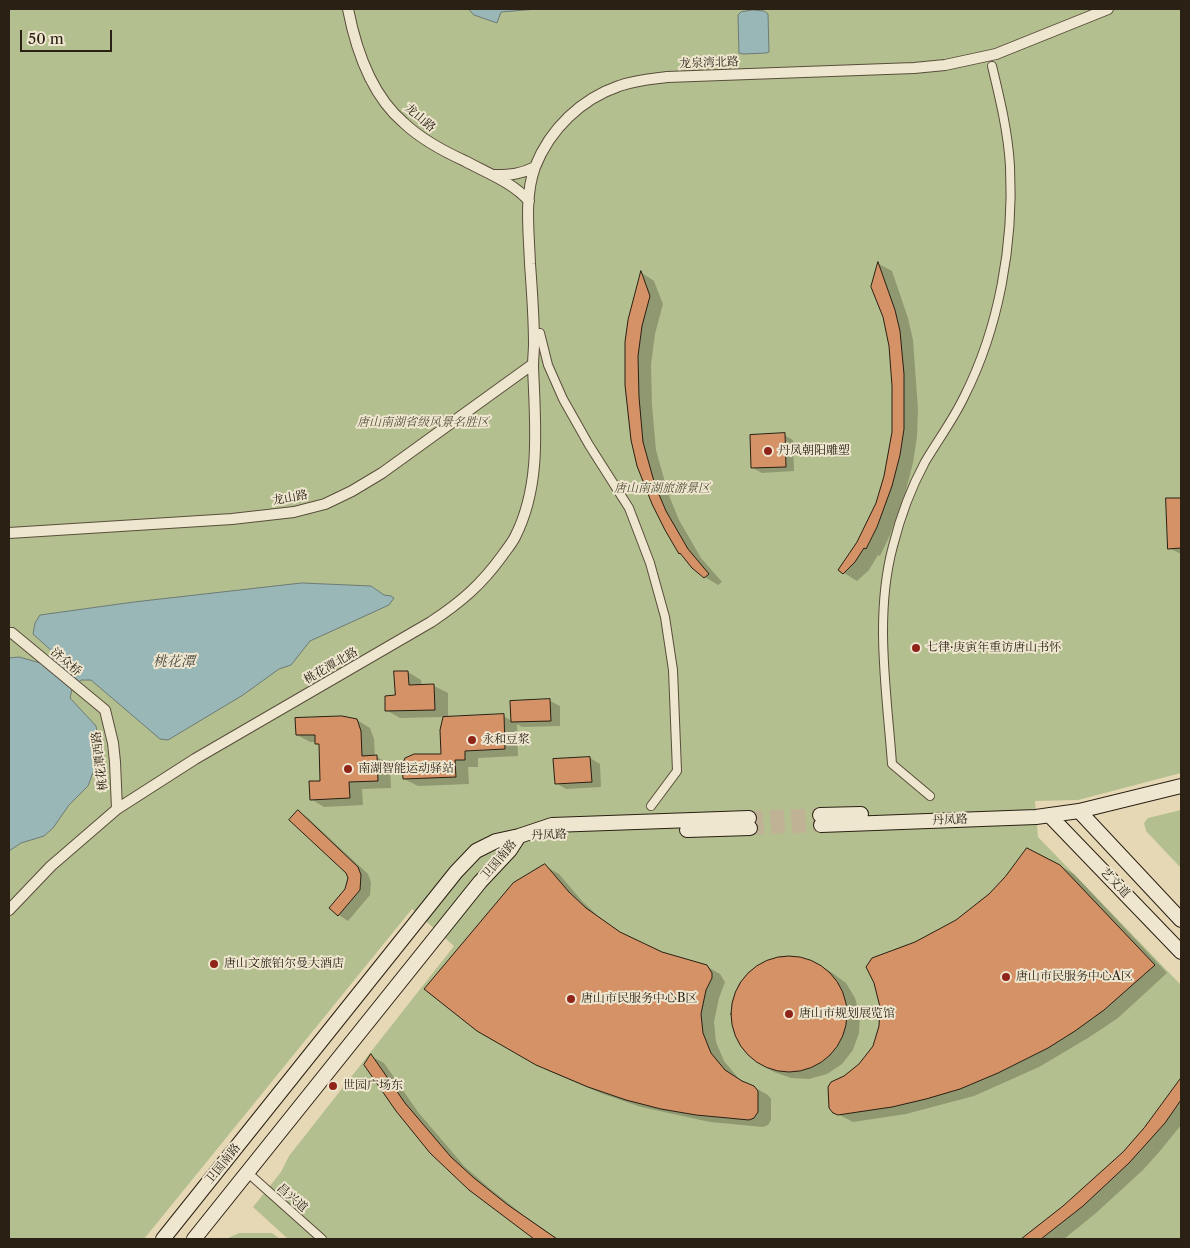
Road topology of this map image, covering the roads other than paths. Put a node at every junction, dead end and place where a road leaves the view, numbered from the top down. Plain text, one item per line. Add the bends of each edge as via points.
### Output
1 (348, 9) edge
2 (1108, 9) edge
3 (992, 66) dead end
4 (535, 167) junction
5 (491, 175) junction
6 (529, 201) junction
7 (540, 333) dead end
8 (533, 364) junction
9 (9, 533) edge
10 (10, 633) edge
11 (105, 710) joint
12 (1181, 786) edge
13 (930, 796) dead end
14 (651, 806) dead end
15 (117, 809) junction
16 (1079, 811) junction
17 (1049, 815) junction
18 (750, 823) tunnel mouth
19 (519, 836) junction
20 (9, 910) edge
21 (1181, 920) edge
22 (1181, 952) edge
23 (230, 1156) junction
24 (248, 1172) junction
25 (163, 1239) edge
26 (194, 1239) edge
27 (322, 1239) edge

1 - 5 street, 龙山路 via 365,68 403,123 428,141
2 - 4 street, 龙泉湾北路 via 996,54 945,65 667,77 620,85 587,101 571,114 548,142
3 - 13 street via 1007,136 1011,194 1009,230 996,310 980,361 964,397 924,464 904,509 886,575 883,627 892,764
4 - 5 street via 512,175
4 - 6 street, 龙泉湾北路
5 - 6 street, 龙山路 via 509,184
6 - 8 street, 龙泉湾北路
7 - 14 street via 548,365 563,399 629,508 650,563 665,617 673,670 677,771
8 - 9 street, 龙山路 via 382,472 325,504 294,512 232,519
8 - 15 street, 桃花潭北路 via 536,426 530,492 515,538 480,584 456,606 431,622 195,759
10 - 11 street, 济众桥
11 - 15 street, 桃花潭西路 via 113,743
12 - 16 main road, 丹凤路
15 - 20 street, 桃花潭北路 via 51,866
16 - 17 main road, 丹凤路
16 - 17 main road, 丹凤路 via 1044,808 820,820
16 - 21 main road, 艺文道
17 - 22 main road, 艺文道
18 - 19 main road, 丹凤路
19 - 23 main road, 卫国南路 via 496,840 476,851 456,872
19 - 24 main road, 卫国南路
23 - 24 main road
23 - 25 main road, 卫国南路
24 - 26 main road, 卫国南路
24 - 27 street, 昌兴道

